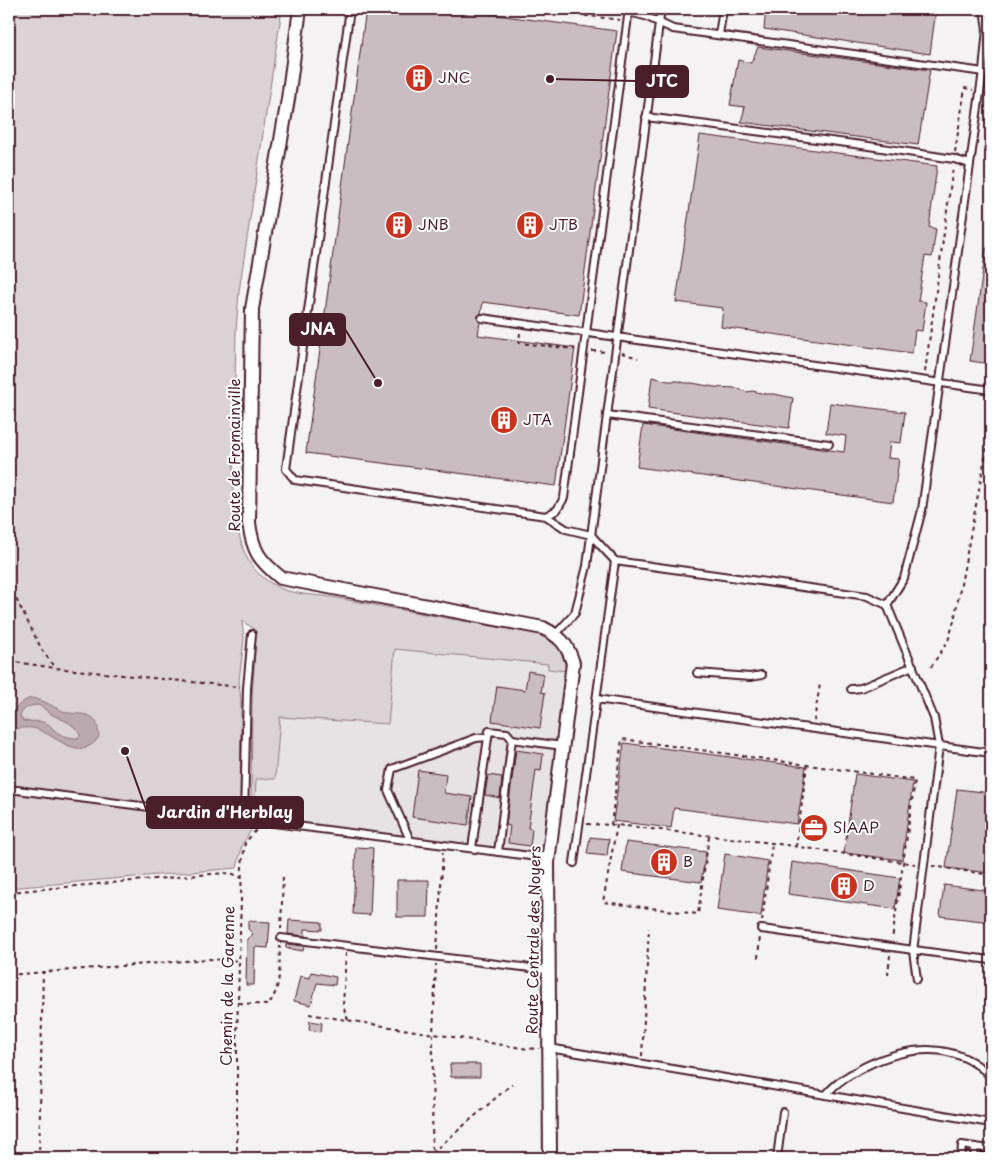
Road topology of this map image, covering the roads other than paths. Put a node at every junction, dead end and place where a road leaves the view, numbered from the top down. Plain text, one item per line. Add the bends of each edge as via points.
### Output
1 (300, 9) edge
2 (350, 9) edge
3 (661, 9) edge
4 (723, 9) edge
5 (984, 9) edge
6 (629, 10) edge
7 (660, 23) junction
8 (719, 35) junction
9 (983, 71) junction
10 (991, 73) edge
11 (646, 117) junction
12 (970, 164) junction
13 (482, 318) dead end
14 (586, 332) junction
15 (617, 337) junction
16 (939, 382) junction
17 (991, 390) edge
18 (606, 415) junction
19 (829, 444) dead end
20 (546, 516) junction
21 (590, 535) junction
22 (615, 561) junction
23 (887, 605) junction
24 (252, 634) dead end
25 (556, 634) junction
26 (912, 666) junction
27 (698, 673) dead end
28 (762, 675) dead end
29 (851, 689) dead end
30 (596, 699) junction
31 (488, 737) junction
32 (512, 739) junction
33 (562, 746) junction
34 (939, 746) junction
35 (991, 753) edge
36 (9, 789) edge
37 (244, 818) junction
38 (410, 840) junction
39 (472, 848) junction
40 (498, 852) junction
41 (548, 856) junction
42 (574, 863) dead end
43 (761, 928) road end
44 (281, 938) road end
45 (913, 951) junction
46 (991, 960) edge
47 (547, 970) junction
48 (917, 979) dead end
49 (549, 1048) junction
50 (991, 1077) edge
51 (826, 1095) junction
52 (783, 1112) dead end
53 (991, 1124) edge
54 (975, 1147) junction
55 (991, 1149) edge
56 (550, 1158) edge
57 (777, 1158) edge
58 (961, 1158) edge
59 (974, 1158) edge

1 - 25 street, Route de Fromainville via 252,308 248,523 252,545 264,564 281,578 543,628
2 - 20 lane via 286,469 295,480
3 - 7 lane
4 - 8 lane
5 - 9 lane via 987,29
6 - 7 lane
6 - 14 lane
7 - 8 lane via 673,30
7 - 11 lane
8 - 9 lane
9 - 10 lane
9 - 12 lane
11 - 12 lane via 954,159
11 - 15 lane
12 - 16 lane
13 - 14 lane
14 - 15 lane
14 - 20 lane via 564,498 558,510
15 - 16 lane
15 - 18 lane
16 - 17 lane
16 - 23 lane via 922,510 904,578
18 - 19 lane
18 - 21 lane
20 - 21 lane via 566,529
21 - 22 lane
21 - 25 lane via 587,566 574,613
22 - 23 lane via 867,596
22 - 30 lane
23 - 26 lane
24 - 37 lane via 247,688
25 - 33 street, Route Centrale des Noyers via 569,650 573,664
26 - 29 lane
26 - 34 lane via 934,718
27 - 28 lane
30 - 34 lane
30 - 42 lane
31 - 32 lane via 489,731 507,732
31 - 38 lane via 476,738 392,768 388,790
31 - 39 lane
32 - 33 lane
32 - 40 lane
33 - 41 street, Route Centrale des Noyers
34 - 35 lane
34 - 45 lane
36 - 37 lane
37 - 38 lane
38 - 39 lane
39 - 40 lane
40 - 41 lane
41 - 47 street, Route Centrale des Noyers
43 - 45 lane
44 - 47 lane
45 - 46 lane
45 - 48 lane
47 - 49 street, Route Centrale des Noyers
49 - 51 lane
49 - 56 street, Route Centrale des Noyers
50 - 51 lane via 977,1065 951,1052 919,1049 885,1058 850,1074
51 - 53 lane
52 - 57 lane
54 - 55 lane
54 - 58 lane via 962,1146
54 - 59 lane

